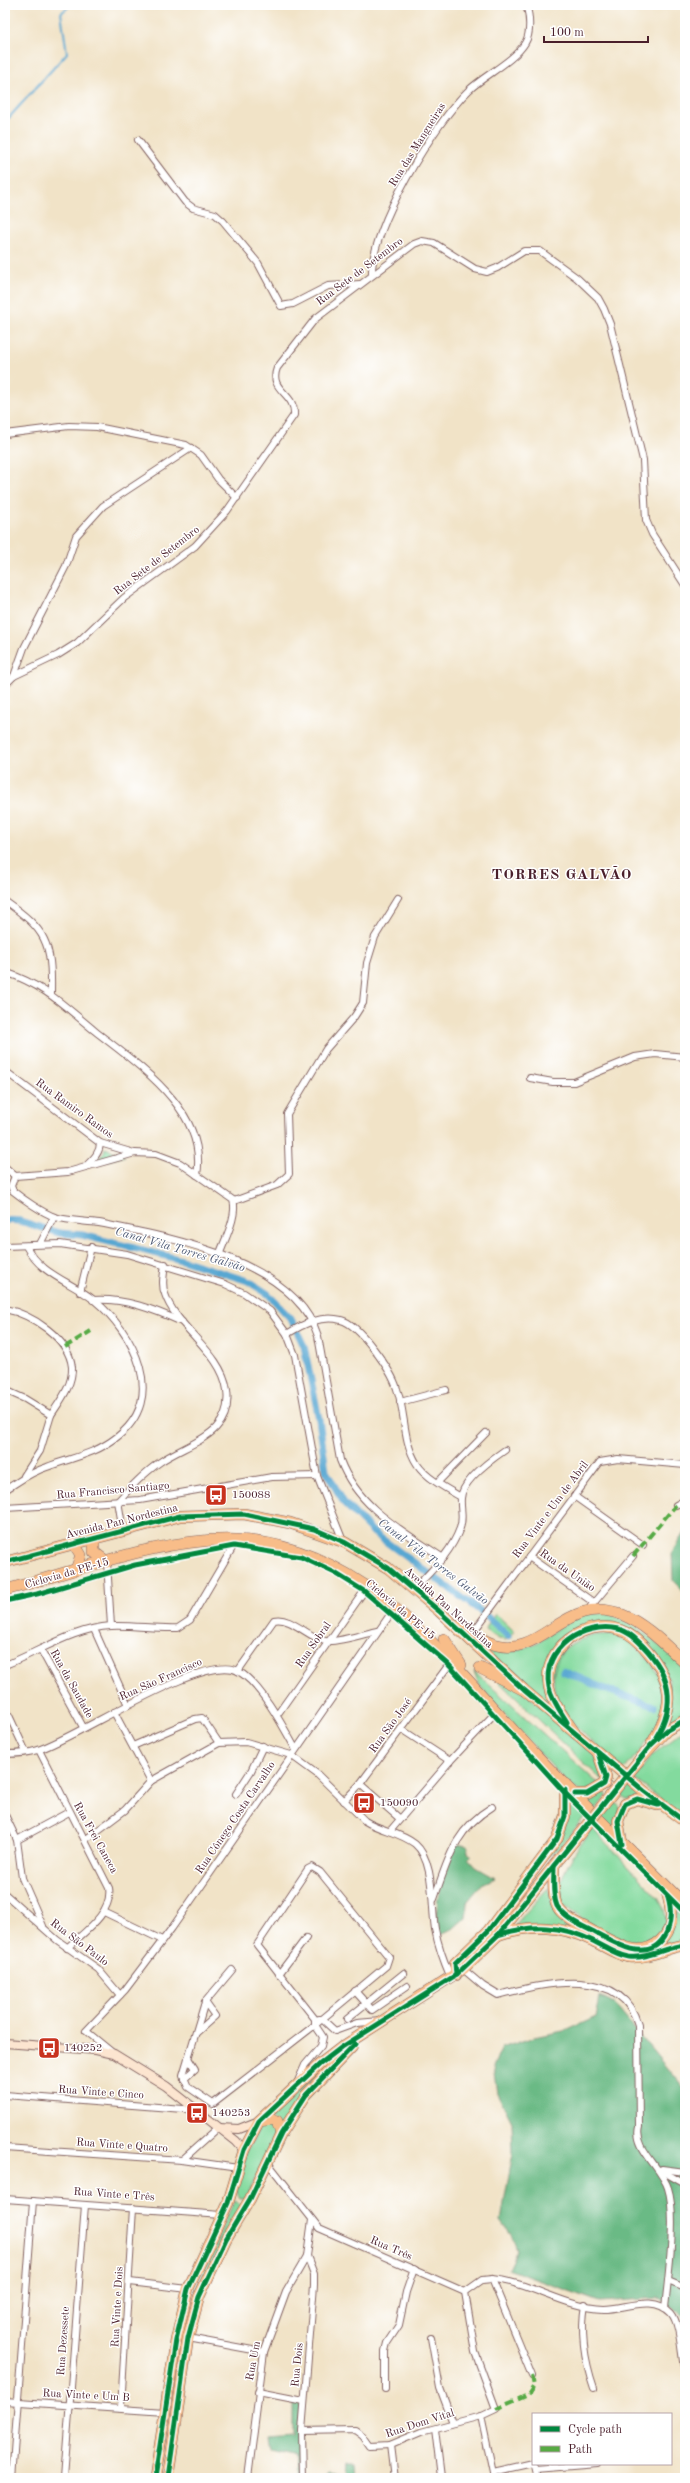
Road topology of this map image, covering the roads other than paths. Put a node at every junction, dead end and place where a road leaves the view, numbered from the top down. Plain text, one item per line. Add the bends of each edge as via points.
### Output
1 (526, 5) edge
2 (138, 140) dead end
3 (372, 275) junction
4 (360, 284) junction
5 (5, 434) edge
6 (191, 448) junction
7 (237, 498) junction
8 (685, 585) edge
9 (14, 676) junction
10 (5, 685) edge
11 (398, 900) dead end
12 (5, 901) edge
13 (5, 972) edge
14 (51, 993) junction
15 (685, 1058) edge
16 (5, 1070) edge
17 (530, 1078) dead end
18 (100, 1143) junction
19 (136, 1153) junction
20 (5, 1167) edge
21 (85, 1167) junction
22 (197, 1175) junction
23 (15, 1176) junction
24 (8, 1185) edge
25 (234, 1201) junction
26 (54, 1217) junction
27 (40, 1244) junction
28 (5, 1246) edge
29 (26, 1246) junction
30 (91, 1247) junction
31 (220, 1253) junction
32 (165, 1264) junction
33 (80, 1292) junction
34 (93, 1300) junction
35 (5, 1309) edge
36 (313, 1320) junction
37 (184, 1323) junction
38 (289, 1332) junction
39 (446, 1390) dead end
40 (5, 1391) edge
41 (400, 1402) junction
42 (52, 1415) junction
43 (486, 1433) dead end
44 (505, 1450) dead end
45 (685, 1465) edge
46 (317, 1476) junction
47 (23, 1477) junction
48 (438, 1482) junction
49 (5, 1490) edge
50 (574, 1496) junction
51 (460, 1497) junction
52 (685, 1500) edge
53 (118, 1501) junction
54 (676, 1505) dead end
55 (5, 1508) edge
56 (123, 1531) junction
57 (94, 1539) junction
58 (237, 1540) junction
59 (344, 1542) junction
60 (74, 1544) junction
61 (643, 1545) dead end
62 (529, 1556) junction
63 (633, 1556) dead end
64 (443, 1558) junction
65 (5, 1562) edge
66 (106, 1562) junction
67 (76, 1570) junction
68 (367, 1587) junction
69 (414, 1589) junction
70 (5, 1590) edge
71 (591, 1606) junction
72 (394, 1609) junction
73 (111, 1626) junction
74 (94, 1629) junction
75 (377, 1631) junction
76 (470, 1636) junction
77 (444, 1639) dead end
78 (329, 1641) junction
79 (41, 1650) junction
80 (451, 1662) junction
81 (685, 1663) edge
82 (5, 1665) edge
83 (480, 1668) dead end
84 (238, 1671) junction
85 (472, 1683) junction
86 (524, 1690) junction
87 (128, 1705) junction
88 (5, 1707) edge
89 (114, 1712) junction
90 (496, 1712) junction
91 (277, 1715) junction
92 (685, 1720) edge
93 (84, 1727) junction
94 (401, 1729) junction
95 (574, 1732) junction
96 (219, 1744) junction
97 (651, 1745) junction
98 (133, 1746) junction
99 (263, 1746) junction
100 (295, 1748) junction
101 (39, 1750) junction
102 (26, 1752) junction
103 (598, 1753) junction
104 (5, 1754) edge
105 (291, 1755) junction
106 (450, 1761) junction
107 (151, 1781) junction
108 (360, 1784) junction
109 (565, 1784) junction
110 (236, 1794) dead end
111 (575, 1794) junction
112 (344, 1801) junction
113 (492, 1807) dead end
114 (665, 1808) junction
115 (69, 1812) junction
116 (5, 1815) edge
117 (399, 1818) junction
118 (685, 1822) edge
119 (390, 1831) junction
120 (17, 1840) junction
121 (85, 1840) junction
122 (622, 1844) junction
123 (554, 1866) junction
124 (664, 1883) junction
125 (5, 1894) edge
126 (434, 1900) junction
127 (685, 1905) edge
128 (104, 1912) junction
129 (45, 1931) junction
130 (498, 1935) junction
131 (306, 1938) dead end
132 (162, 1940) junction
133 (685, 1945) edge
134 (67, 1948) junction
135 (232, 1970) dead end
136 (404, 1973) dead end
137 (279, 1974) junction
138 (456, 1974) junction
139 (407, 1986) dead end
140 (355, 1991) junction
141 (120, 1995) junction
142 (205, 2002) junction
143 (366, 2004) junction
144 (347, 2019) dead end
145 (318, 2021) junction
146 (386, 2021) junction
147 (196, 2033) junction
148 (362, 2036) junction
149 (5, 2043) edge
150 (114, 2054) junction
151 (188, 2058) junction
152 (184, 2079) junction
153 (295, 2087) junction
154 (5, 2095) edge
155 (196, 2110) junction
156 (259, 2121) junction
157 (218, 2128) junction
158 (281, 2134) junction
159 (5, 2148) edge
160 (244, 2150) junction
161 (182, 2160) junction
162 (268, 2163) junction
163 (238, 2168) junction
164 (659, 2169) junction
165 (685, 2172) edge
166 (685, 2184) edge
167 (232, 2190) junction
168 (5, 2199) edge
169 (250, 2199) junction
170 (33, 2201) junction
171 (85, 2205) junction
172 (134, 2208) junction
173 (222, 2215) junction
174 (312, 2220) junction
175 (307, 2256) junction
176 (414, 2269) junction
177 (492, 2278) junction
178 (668, 2281) junction
179 (130, 2282) junction
180 (685, 2288) edge
181 (188, 2289) junction
182 (465, 2292) junction
183 (585, 2305) junction
184 (665, 2308) junction
185 (188, 2338) junction
186 (431, 2338) dead end
187 (264, 2352) junction
188 (685, 2372) edge
189 (532, 2376) dead end
190 (594, 2388) dead end
191 (385, 2389) dead end
192 (258, 2392) junction
193 (5, 2401) edge
194 (304, 2401) junction
195 (18, 2402) junction
196 (69, 2404) junction
197 (121, 2408) junction
198 (166, 2412) junction
199 (481, 2416) junction
200 (453, 2423) junction
201 (435, 2429) junction
202 (302, 2431) junction
203 (390, 2445) junction
204 (566, 2465) edge
205 (534, 2466) edge
206 (494, 2475) edge
207 (12, 2478) edge
208 (64, 2478) edge
209 (155, 2478) edge
210 (168, 2478) edge
211 (248, 2478) edge
212 (303, 2478) edge
213 (394, 2478) edge
214 (441, 2478) edge
215 (537, 2478) edge

1 - 3 street, Rua das Mangueiras via 529,21 526,42 514,55 468,90 436,132 388,218 375,251
2 - 4 street via 185,202 193,208 215,214 245,246 258,262 282,306 293,304 328,286
3 - 4 street, Rua Sete de Setembro
3 - 8 street, Rua Sete de Setembro via 402,252 422,241 434,243 475,269 488,272 517,254 535,249 592,293 604,309 610,324 640,446 645,471 646,520 652,534
4 - 7 street, Rua Sete de Setembro via 315,319 277,368 275,382 293,404 294,415
5 - 6 street via 69,426 97,427
6 - 7 street via 201,455 218,479
6 - 9 street via 103,506 76,536 66,566 24,648
7 - 9 street, Rua Sete de Setembro via 195,546 124,598 76,643 58,655
9 - 10 street, Rua Sete de Setembro
11 - 25 street via 375,937 367,963 363,1003 326,1049 287,1114 289,1174 277,1185
12 - 14 street via 41,932 47,943 52,967
13 - 14 street via 24,978
14 - 22 street via 147,1071 168,1093 183,1116 195,1142 199,1156
15 - 17 street via 655,1054 636,1057 574,1082
16 - 18 street, Rua Ramiro Ramos
18 - 19 street, Rua Ramiro Ramos
18 - 21 street via 100,1149
19 - 21 street
19 - 22 street via 170,1158
20 - 23 street
21 - 23 street via 53,1174
22 - 25 street
23 - 24 street
24 - 26 street
25 - 31 street via 230,1224
26 - 27 street
26 - 31 street via 138,1231
27 - 29 street
27 - 30 street
28 - 29 street
29 - 33 street via 39,1265
30 - 32 street
30 - 33 street
31 - 36 street via 268,1276 286,1289
32 - 37 street via 164,1294
32 - 38 street via 204,1276 244,1293 270,1311
33 - 34 street
34 - 37 street via 116,1300 138,1304
34 - 47 street via 120,1329 140,1364 144,1381 138,1411 118,1436 100,1449
35 - 42 street via 24,1315 49,1331 69,1355 72,1368 69,1385
36 - 38 street
36 - 41 street via 343,1320 350,1326 380,1356 389,1370
36 - 64 street via 340,1460 347,1478 362,1498 380,1515
37 - 53 street via 220,1372 227,1389 227,1404 223,1417 204,1439 148,1471
38 - 46 street
39 - 41 street
40 - 42 street
41 - 48 street via 408,1447 418,1466
42 - 47 street via 40,1451
43 - 48 street
44 - 51 street via 477,1472
45 - 50 street, Rua Vinte e Um de Abril via 642,1460 606,1460 596,1466
46 - 53 street, Rua Francisco Santiago via 272,1476 182,1494
46 - 59 street
47 - 49 street
48 - 51 street
50 - 61 street
50 - 62 street, Rua Vinte e Um de Abril
51 - 64 street via 461,1527
52 - 54 street
53 - 55 street, Rua Francisco Santiago
53 - 56 street
56 - 57 highway, Avenida Pan Nordestina
56 - 59 highway, Avenida Pan Nordestina via 180,1516 244,1514 314,1529
57 - 60 highway, Avenida Pan Nordestina
57 - 66 highway via 94,1552
58 - 66 highway via 177,1544
58 - 68 highway via 269,1544 308,1555 341,1570
58 - 73 street via 194,1614 184,1626 166,1629
59 - 69 highway, Avenida Pan Nordestina via 379,1561
60 - 65 highway, Avenida Pan Nordestina
60 - 67 highway via 81,1555
62 - 71 street, Rua da União
62 - 76 street, Rua Vinte e Um de Abril
63 - 71 street
64 - 69 street
66 - 67 highway
66 - 73 street
67 - 70 highway
68 - 72 highway
68 - 78 street, Rua Sobral
69 - 76 highway, Avenida Pan Nordestina
71 - 76 highway via 533,1641 512,1647
71 - 81 highway via 632,1620
72 - 75 street, Rua Cônego Costa Carvalho
72 - 80 highway
73 - 74 street
74 - 79 street
74 - 87 street
75 - 78 street
75 - 100 street, Rua Cônego Costa Carvalho
76 - 86 highway, Avenida Pan Nordestina
77 - 85 highway
78 - 84 street via 319,1639 284,1621 274,1620
78 - 91 street, Rua Sobral
79 - 82 street
79 - 93 street, Rua da Saudade
80 - 85 highway
80 - 94 street, Rua São José
83 - 86 highway
84 - 87 street, Rua São Francisco via 225,1668 204,1671
84 - 91 street
85 - 90 highway
86 - 95 highway
87 - 89 street, Rua São Francisco
88 - 102 street
89 - 93 street, Rua São Francisco
89 - 98 street
90 - 106 street
90 - 109 highway
91 - 100 street
92 - 97 highway via 667,1730
93 - 101 street, Rua São Francisco
94 - 106 street
94 - 108 street, Rua São José
95 - 97 highway via 550,1691 549,1673 552,1660 558,1650 575,1634 593,1628 620,1629 637,1640 655,1660 662,1670 668,1688 667,1714
95 - 103 highway
96 - 98 street via 202,1718
96 - 99 street via 246,1742
96 - 107 street
97 - 123 highway, bridge
98 - 107 street
99 - 105 street
99 - 110 street
100 - 105 street, Rua Cônego Costa Carvalho
101 - 102 street, Rua São Francisco
101 - 115 street, Rua Frei Caneca
102 - 104 street, Rua São Francisco
103 - 111 highway via 605,1770 606,1781 591,1793
103 - 114 highway
105 - 112 street via 303,1762
105 - 132 street, Rua Cônego Costa Carvalho
106 - 117 street
107 - 121 street via 125,1810
108 - 112 street, Rua São José
108 - 117 street
109 - 111 highway
109 - 138 highway via 565,1816 557,1839 488,1931 455,1963
111 - 122 highway
112 - 119 street via 365,1821
113 - 126 street via 473,1821 459,1836 451,1850
114 - 118 highway
114 - 122 highway via 637,1799 625,1804 618,1821
115 - 120 street
115 - 121 street, Rua Frei Caneca
116 - 120 street
117 - 119 street
119 - 126 street via 406,1837 422,1853
120 - 129 street via 22,1878
121 - 128 street, Rua Frei Caneca via 109,1888 110,1895
122 - 124 highway
123 - 124 highway via 554,1896 562,1912 578,1924 632,1949 642,1950 655,1945 670,1927 671,1907
123 - 130 highway
124 - 127 highway
125 - 129 street, Rua São Paulo
126 - 138 street via 437,1941
128 - 132 street
128 - 134 street, Rua Frei Caneca
129 - 134 street, Rua São Paulo
130 - 133 highway via 518,1929 560,1928 627,1956 639,1957
130 - 138 highway
131 - 137 street
132 - 141 street, Rua Cônego Costa Carvalho
134 - 141 street, Rua São Paulo via 98,1969
135 - 142 street
136 - 143 street
137 - 140 street via 257,1945 308,1869 312,1867 316,1868 389,1957 386,1966
137 - 145 street
138 - 146 highway
138 - 164 street via 498,1995 570,1982 600,1985 626,2002 634,2012 638,2025 637,2134 642,2148
139 - 143 street via 377,2008 372,2010
140 - 143 street
140 - 145 street
141 - 150 street, Rua Cônego Costa Carvalho via 86,2031
142 - 147 street
142 - 147 street via 215,2016
143 - 144 street
145 - 146 street via 335,2031 366,2021
145 - 152 street via 216,2103 205,2101 188,2087
145 - 153 street via 323,2041 305,2065
146 - 148 highway
147 - 151 street
148 - 153 highway via 342,2048
148 - 158 highway via 306,2095
149 - 150 main road via 96,2050
150 - 155 main road via 166,2086
151 - 152 street
151 - 152 street via 195,2069
153 - 156 highway
154 - 155 street, Rua Vinte e Cinco
155 - 157 main road
156 - 157 main road via 239,2129
156 - 158 highway via 277,2120
156 - 160 highway
157 - 160 main road
157 - 161 street
158 - 162 highway
159 - 161 street, Rua Vinte e Quatro
160 - 163 highway
161 - 163 street, Rua Vinte e Quatro
162 - 169 highway
162 - 174 street, Rua Três
163 - 167 highway
164 - 165 street
164 - 166 street
164 - 178 street via 669,2190 671,2213
167 - 169 highway via 241,2199
167 - 173 highway
168 - 170 street, Rua Vinte e Três
169 - 185 highway via 199,2297
170 - 171 street, Rua Vinte e Três
170 - 195 street
171 - 172 street, Rua Vinte e Três
171 - 196 street, Rua Dezessete
172 - 173 street, Rua Vinte e Três
172 - 179 street, Rua Vinte e Dois
173 - 181 highway
174 - 175 street
174 - 176 street, Rua Três via 326,2232
175 - 187 street, Rua Um via 286,2292
175 - 194 street, Rua Dois via 314,2274 314,2284
176 - 182 street, Rua Três
176 - 191 street via 399,2325 387,2343 385,2351
177 - 182 street via 482,2280
177 - 183 street
177 - 189 street
178 - 180 street
178 - 184 street
179 - 181 street
179 - 197 street, Rua Vinte e Dois
181 - 198 highway via 176,2340
182 - 199 street, Rua Dom Vital via 475,2352 496,2408
183 - 184 street via 604,2309 652,2302
183 - 190 street via 583,2337
184 - 188 street via 675,2320
185 - 187 street
185 - 210 highway
186 - 200 street via 440,2388
187 - 192 street, Rua Um
192 - 194 street
192 - 211 street, Rua Um
193 - 195 street, Rua Vinte e Um B
194 - 202 street, Rua Dois
195 - 196 street, Rua Vinte e Um B
195 - 207 street
196 - 197 street, Rua Vinte e Um B
196 - 208 street, Rua Dezessete
197 - 198 street, Rua Vinte e Um B
198 - 209 highway
199 - 200 street, Rua Dom Vital
199 - 206 street
200 - 201 street, Rua Dom Vital
201 - 203 street, Rua Dom Vital
201 - 214 street
202 - 203 street, Rua Dom Vital via 355,2430 360,2432 372,2448
202 - 212 street, Rua Dois
203 - 213 street
204 - 205 street
205 - 206 street
205 - 215 street

